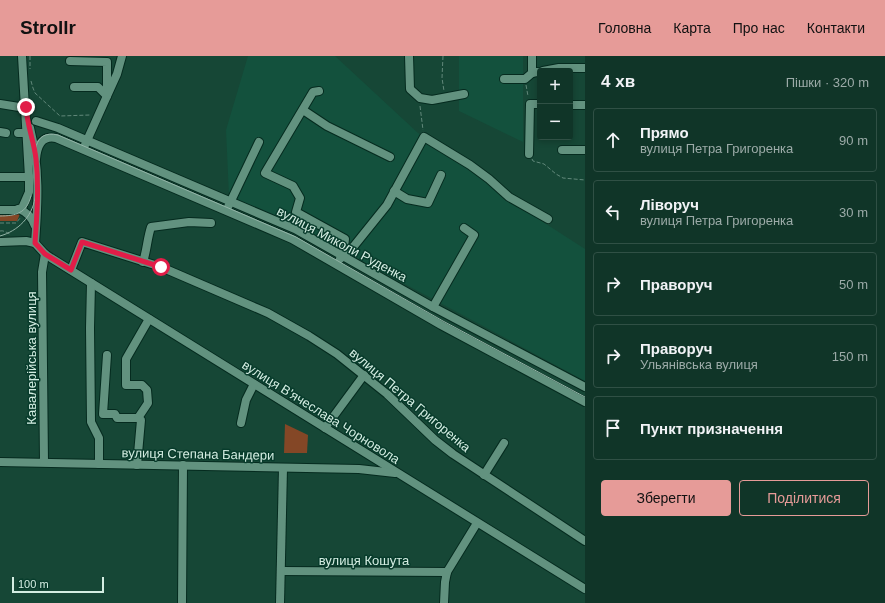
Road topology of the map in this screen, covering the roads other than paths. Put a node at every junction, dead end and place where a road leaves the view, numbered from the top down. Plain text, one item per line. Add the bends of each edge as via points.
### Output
1 (22, 56) edge
2 (122, 56) edge
3 (409, 56) edge
4 (532, 56) edge
5 (70, 61) dead end
6 (573, 68) edge
7 (585, 68) edge
8 (536, 72) edge
9 (504, 79) dead end
10 (74, 87) dead end
11 (319, 91) dead end
12 (464, 94) dead end
13 (107, 96) junction
14 (0, 104) edge
15 (537, 104) edge
16 (573, 104) edge
17 (585, 105) edge
18 (26, 107) junction
19 (303, 110) junction
20 (26, 118) junction
21 (36, 121) junction
22 (18, 133) dead end
23 (27, 133) junction
24 (53, 137) junction
25 (87, 141) junction
26 (259, 142) dead end
27 (84, 150) junction
28 (562, 150) dead end
29 (585, 150) edge
30 (528, 154) road end
31 (390, 156) dead end
32 (36, 159) junction
33 (441, 175) dead end
34 (0, 177) edge
35 (29, 177) junction
36 (394, 191) junction
37 (231, 202) junction
38 (0, 210) edge
39 (21, 211) junction
40 (226, 211) junction
41 (548, 219) dead end
42 (211, 223) dead end
43 (36, 228) junction
44 (464, 228) dead end
45 (0, 242) edge
46 (35, 243) junction
47 (45, 254) junction
48 (343, 256) junction
49 (143, 262) junction
50 (336, 264) junction
51 (71, 270) junction
52 (91, 282) junction
53 (433, 307) junction
54 (149, 318) junction
55 (107, 355) dead end
56 (364, 375) junction
57 (254, 384) junction
58 (585, 387) edge
59 (585, 402) edge
60 (138, 418) junction
61 (241, 423) dead end
62 (325, 428) junction
63 (504, 443) dead end
64 (0, 462) edge
65 (44, 462) junction
66 (99, 464) junction
67 (137, 465) junction
68 (183, 465) junction
69 (282, 468) junction
70 (396, 473) junction
71 (484, 475) junction
72 (477, 523) junction
73 (585, 542) edge
74 (281, 572) junction
75 (447, 572) junction
76 (585, 589) edge
77 (182, 603) edge
78 (280, 603) edge
79 (444, 603) edge

1 - 18 street via 27,79
2 - 13 street
3 - 12 street via 410,89 420,98 432,100
4 - 8 street
5 - 13 street via 107,62
6 - 7 street
8 - 9 street via 525,79
10 - 13 street via 98,87
11 - 19 street via 313,92
13 - 25 street
14 - 18 street
15 - 30 street via 530,104
16 - 17 street
18 - 20 street
18 - 21 street, вулиця Миколи Руденка
19 - 31 street via 327,126
19 - 48 street via 265,173 293,186 300,198 296,212 345,239
20 - 23 street
20 - 32 street
21 - 24 street, вулиця Миколи Руденка
21 - 25 street, вулиця Миколи Руденка
22 - 23 street
23 - 35 street
24 - 27 street, вулиця Миколи Руденка
24 - 32 street via 39,144
25 - 27 street
25 - 37 street, вулиця Миколи Руденка
26 - 37 street
27 - 40 street, вулиця Миколи Руденка
28 - 29 street
32 - 43 street
33 - 36 street via 428,203 407,199
34 - 35 street
35 - 39 street via 28,192
36 - 41 street via 424,137 470,165 509,197
36 - 48 street via 387,205
37 - 40 street
37 - 48 street, вулиця Миколи Руденка via 294,229
38 - 39 street
39 - 43 street via 29,215
40 - 50 street, вулиця Миколи Руденка via 292,239
42 - 49 street via 189,222 151,227
43 - 46 street
44 - 53 street via 474,235
45 - 46 street
46 - 47 street, вулиця В'ячеслава Чорновола
47 - 51 street, вулиця В'ячеслава Чорновола
47 - 65 street, Кавалерійська вулиця via 42,272
48 - 50 street
48 - 53 street, вулиця Миколи Руденка
49 - 51 street, вулиця Петра Григоренка via 82,242
49 - 56 street, вулиця Петра Григоренка via 161,267 268,313 337,354
50 - 59 street, вулиця Миколи Руденка via 441,325
51 - 52 street, вулиця В'ячеслава Чорновола
52 - 54 street, вулиця В'ячеслава Чорновола
52 - 66 street via 91,422 99,438
53 - 58 street, вулиця Миколи Руденка
54 - 57 street, вулиця В'ячеслава Чорновола
54 - 60 street via 126,359 126,385 142,385 147,390 148,403
55 - 60 street via 103,414 115,414 117,418
56 - 62 street
56 - 71 street, вулиця Петра Григоренка via 435,440
57 - 61 street via 246,400
57 - 62 street, вулиця В'ячеслава Чорновола
60 - 67 street via 141,420
62 - 70 street, вулиця В'ячеслава Чорновола
63 - 71 street
64 - 65 street, вулиця Степана Бандери
65 - 66 street, вулиця Степана Бандери
66 - 67 street, вулиця Степана Бандери
67 - 68 street, вулиця Степана Бандери
68 - 69 street, вулиця Степана Бандери
68 - 77 street
69 - 70 street, вулиця Степана Бандери via 359,469
69 - 74 street
70 - 72 street, вулиця В'ячеслава Чорновола
71 - 73 street, вулиця Петра Григоренка
72 - 75 street
72 - 76 street, вулиця В'ячеслава Чорновола
74 - 75 street, вулиця Кошута
74 - 78 street
75 - 79 street

